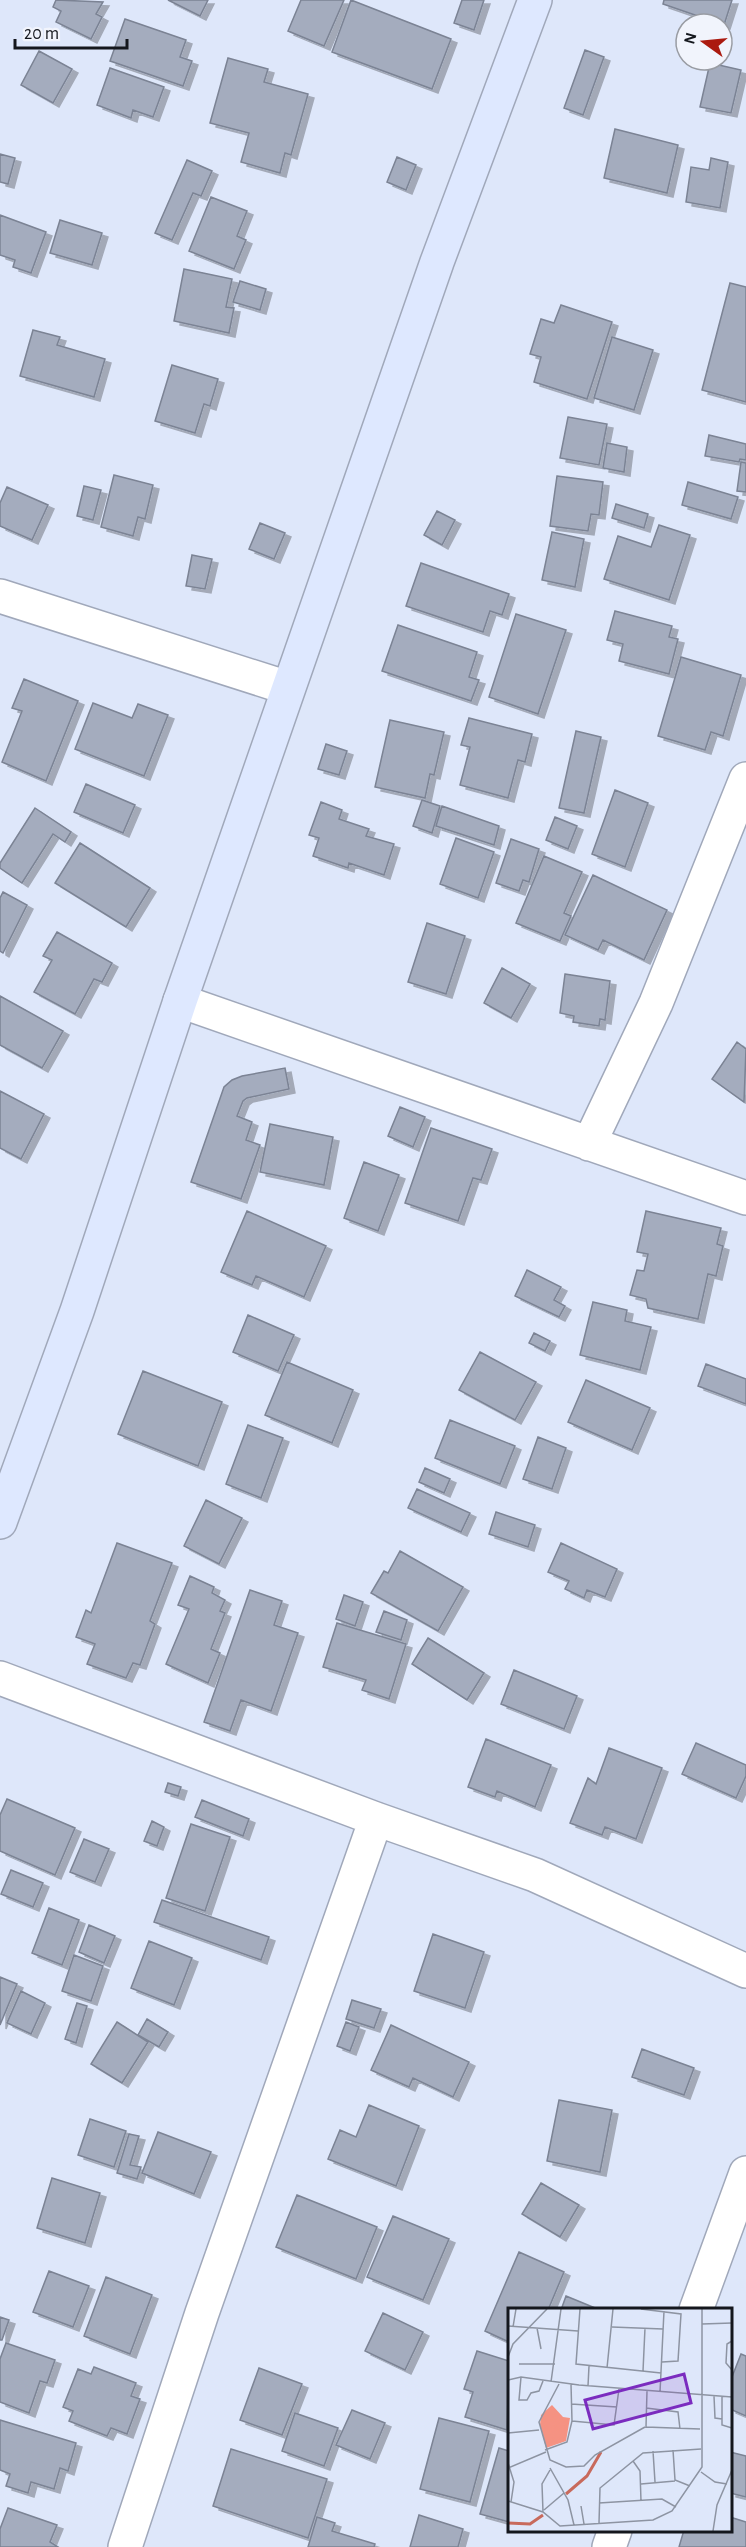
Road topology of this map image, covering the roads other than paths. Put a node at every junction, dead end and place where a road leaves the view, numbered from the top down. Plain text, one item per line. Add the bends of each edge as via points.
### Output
1 (534, 0) edge
2 (0, 596) edge
3 (288, 688) junction
4 (746, 779) edge
5 (180, 1001) junction
6 (589, 1144) junction
7 (746, 1198) edge
8 (0, 1522) edge
9 (0, 1678) edge
10 (376, 1819) junction
11 (746, 1971) edge
12 (746, 2172) edge
13 (697, 2308) edge
14 (614, 2532) edge
15 (125, 2547) edge
16 (609, 2547) edge

1 - 3 street via 437,262
2 - 3 street
3 - 5 street
4 - 6 street via 656,1003
5 - 6 street
5 - 8 street via 77,1311
6 - 7 street
9 - 10 street
10 - 11 street via 536,1875
10 - 15 street via 202,2313
12 - 13 street
14 - 16 street

